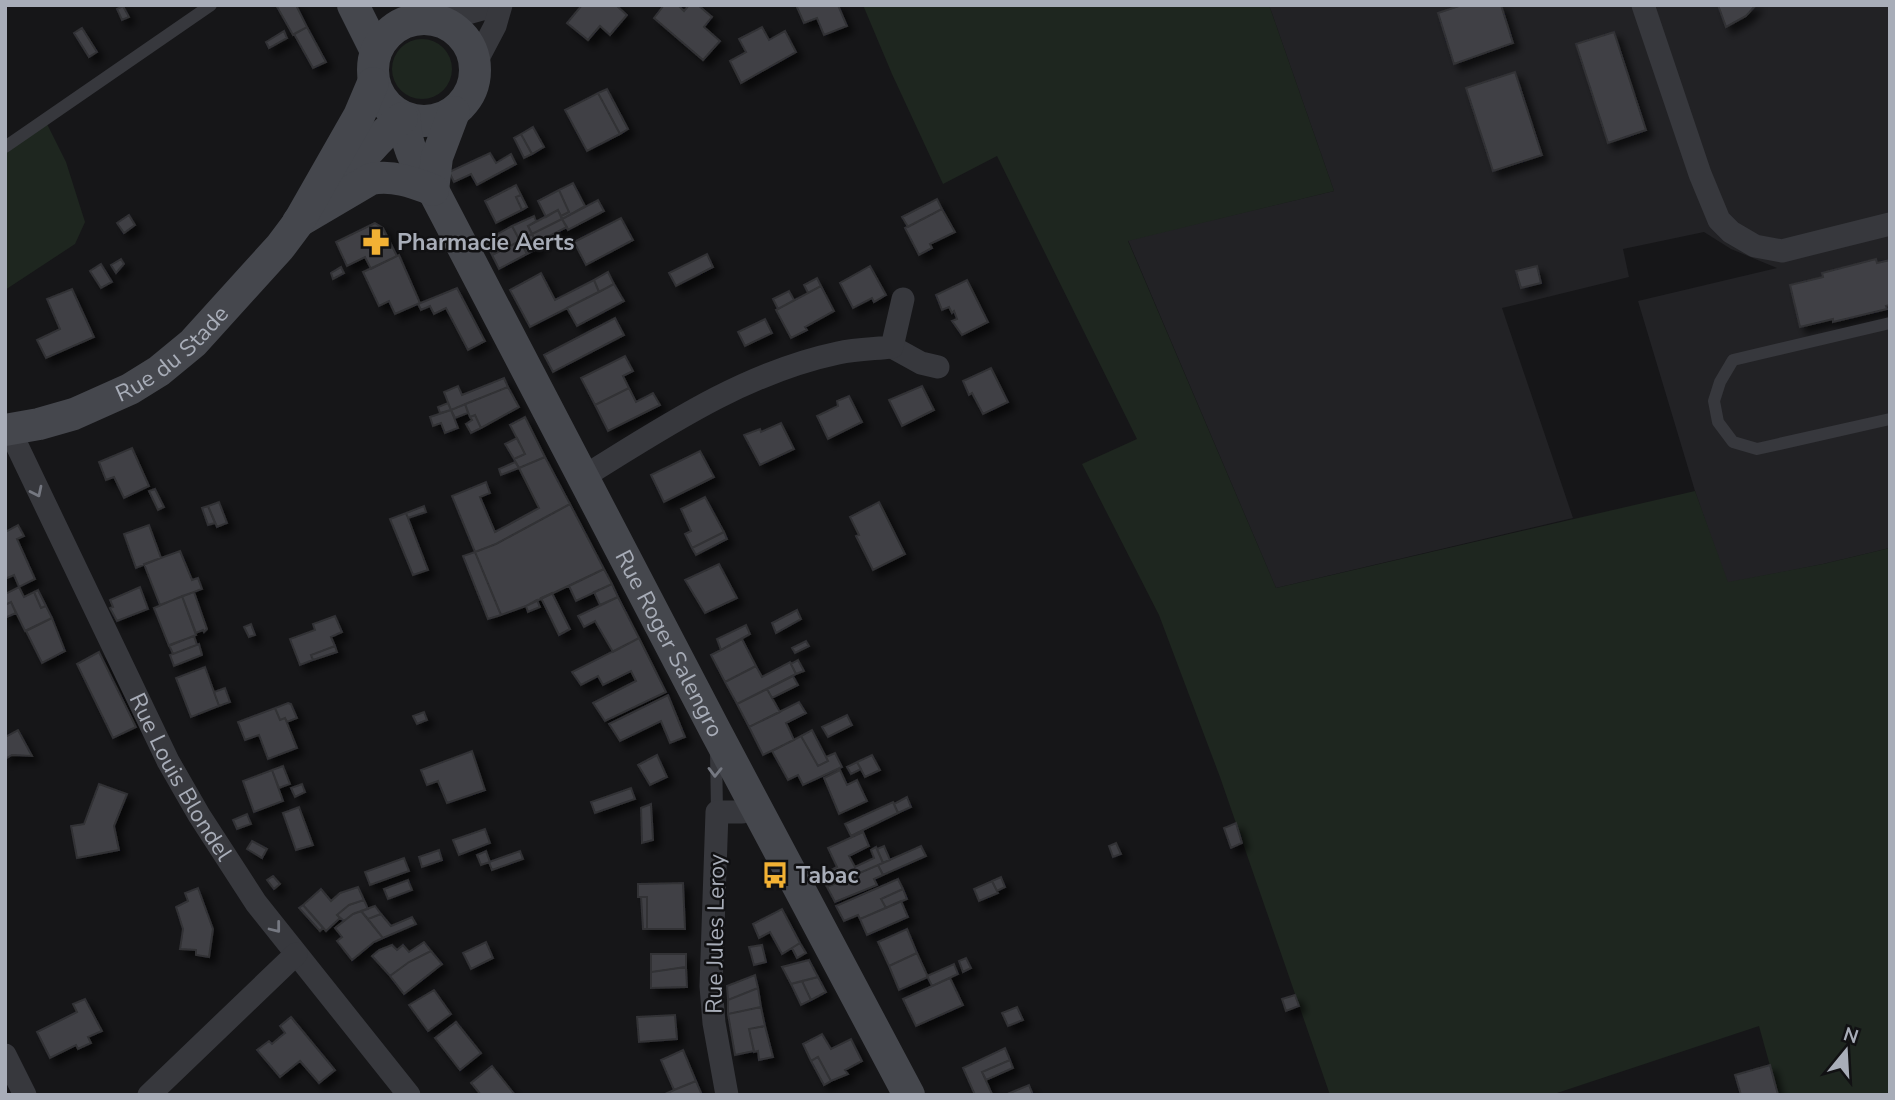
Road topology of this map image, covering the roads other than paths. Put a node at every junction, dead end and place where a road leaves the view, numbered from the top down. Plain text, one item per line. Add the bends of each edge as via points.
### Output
1 (211, 5) edge
2 (353, 5) edge
3 (388, 5) edge
4 (499, 5) edge
5 (1643, 5) edge
6 (427, 21) junction
7 (376, 51) junction
8 (475, 64) junction
9 (373, 83) junction
10 (454, 112) junction
11 (404, 118) junction
12 (5, 147) edge
13 (433, 190) junction
14 (326, 207) junction
15 (298, 223) junction
16 (1890, 224) edge
17 (903, 299) dead end
18 (1890, 323) edge
19 (892, 347) junction
20 (938, 367) dead end
21 (1890, 419) edge
22 (7, 430) edge
23 (585, 480) junction
24 (716, 732) junction
25 (755, 806) junction
26 (717, 811) junction
27 (296, 954) junction
28 (5, 1055) edge
29 (25, 1095) edge
30 (149, 1095) edge
31 (410, 1095) edge
32 (727, 1095) edge
33 (909, 1095) edge

1 - 12 lane
2 - 7 main road
3 - 6 main road
4 - 6 street
4 - 8 street via 495,26
5 - 16 street via 1700,174 1719,220 1731,232 1755,246 1782,251
6 - 7 main road via 403,23 382,39
6 - 8 main road via 448,25 463,37
7 - 9 main road
8 - 10 main road via 473,86
9 - 11 main road via 384,104
9 - 15 main road, Rue du Stade
10 - 11 main road via 430,122
10 - 13 main road via 437,157
11 - 13 main road, Rue Roger Salengro via 404,133
11 - 14 main road, Rue du Stade via 377,138
13 - 14 main road, Rue du Stade via 384,176
13 - 23 main road, Rue Roger Salengro
14 - 15 main road, Rue du Stade
15 - 22 main road, Rue du Stade via 192,343 159,371 74,414
17 - 19 street
18 - 21 lane via 1733,360 1714,401 1718,422 1733,442 1757,449
19 - 20 street
19 - 23 street via 839,352 727,391 664,426
22 -> 27 street, Rue Louis Blondel via 169,761 256,903
23 - 24 main road, Rue Roger Salengro
24 - 25 main road, Rue Roger Salengro
24 -> 26 lane
25 - 26 street via 742,812
25 - 33 main road, Rue Roger Salengro
26 - 32 street, Rue Jules Leroy via 711,986
27 - 30 street
27 - 31 street, Rue Louis Blondel
28 - 29 street

